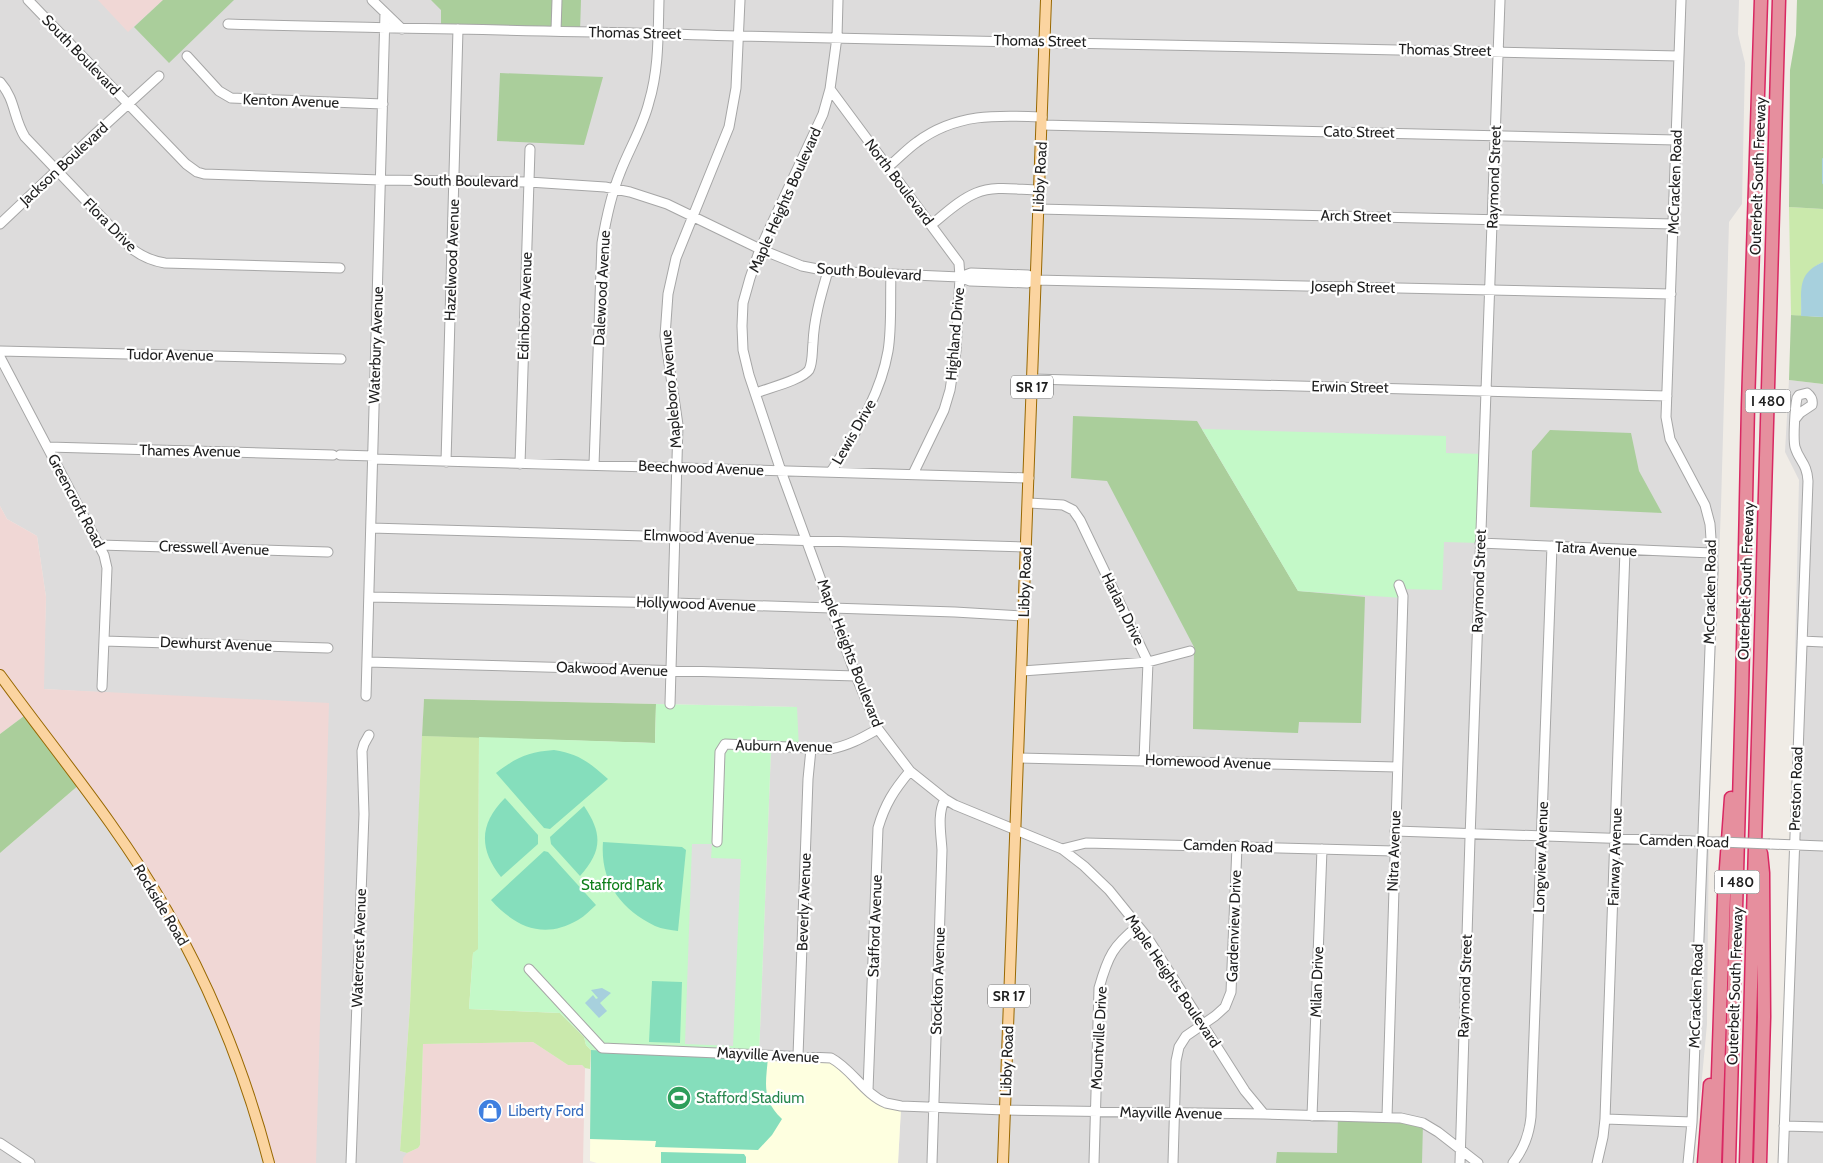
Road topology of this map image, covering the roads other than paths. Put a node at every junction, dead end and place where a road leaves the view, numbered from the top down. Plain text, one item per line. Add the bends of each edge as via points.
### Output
1 (28, 0) edge
2 (372, 0) edge
3 (557, 0) edge
4 (659, 0) edge
5 (740, 0) edge
6 (838, 0) edge
7 (1046, 0) edge
8 (1500, 0) edge
9 (1681, 0) edge
10 (1753, 0) edge
11 (1761, 0) edge
12 (1779, 0) edge
13 (385, 13) junction
14 (228, 24) dead end
15 (384, 28) junction
16 (402, 29) junction
17 (458, 29) junction
18 (556, 31) junction
19 (658, 32) junction
20 (738, 36) junction
21 (837, 37) junction
22 (1045, 41) junction
23 (1499, 51) junction
24 (186, 56) dead end
25 (1679, 56) junction
26 (1759, 63) junction
27 (159, 76) dead end
28 (0, 82) edge
29 (830, 89) junction
30 (128, 104) junction
31 (383, 104) junction
32 (1042, 121) junction
33 (1496, 135) junction
34 (1676, 140) junction
35 (530, 149) dead end
36 (888, 168) junction
37 (57, 171) junction
38 (381, 180) junction
39 (454, 181) junction
40 (529, 182) junction
41 (615, 189) junction
42 (1039, 190) junction
43 (1038, 209) junction
44 (693, 216) junction
45 (1493, 220) junction
46 (0, 224) edge
47 (1673, 224) junction
48 (931, 225) junction
49 (760, 249) junction
50 (340, 268) dead end
51 (828, 272) junction
52 (891, 274) junction
53 (960, 276) junction
54 (1036, 280) junction
55 (1490, 290) junction
56 (1671, 294) junction
57 (0, 351) edge
58 (0, 357) edge
59 (341, 359) dead end
60 (1033, 379) junction
61 (1486, 391) junction
62 (756, 393) junction
63 (1667, 396) junction
64 (1796, 418) dead end
65 (48, 447) junction
66 (337, 455) joint
67 (373, 457) junction
68 (446, 462) junction
69 (520, 464) junction
70 (594, 465) junction
71 (677, 468) junction
72 (781, 471) junction
73 (831, 472) junction
74 (913, 474) junction
75 (1029, 478) junction
76 (1029, 503) junction
77 (371, 528) junction
78 (676, 537) junction
79 (806, 540) junction
80 (1480, 543) junction
81 (100, 545) junction
82 (1552, 546) junction
83 (1026, 547) junction
84 (1625, 550) junction
85 (328, 552) dead end
86 (1712, 553) junction
87 (1399, 585) dead end
88 (369, 597) junction
89 (1743, 601) junction
90 (674, 603) junction
91 (832, 609) junction
92 (1023, 616) junction
93 (104, 641) junction
94 (1802, 641) junction
95 (1823, 642) edge
96 (328, 648) dead end
97 (1190, 651) dead end
98 (368, 662) junction
99 (1148, 662) junction
100 (671, 671) junction
101 (1022, 671) junction
102 (0, 675) edge
103 (856, 676) junction
104 (102, 688) dead end
105 (366, 696) dead end
106 (670, 704) dead end
107 (878, 729) junction
108 (369, 735) dead end
109 (811, 749) junction
110 (1019, 758) junction
111 (1144, 760) junction
112 (1397, 767) junction
113 (910, 772) junction
114 (945, 799) junction
115 (1756, 803) junction
116 (1015, 829) junction
117 (1395, 831) junction
118 (1470, 833) junction
119 (1542, 836) junction
120 (1616, 838) junction
121 (717, 842) dead end
122 (1702, 842) junction
123 (1794, 845) junction
124 (1237, 846) junction
125 (1823, 846) edge
126 (1062, 849) junction
127 (1322, 849) junction
128 (1394, 851) junction
129 (1138, 926) junction
130 (529, 969) dead end
131 (1202, 1025) junction
132 (1719, 1039) junction
133 (798, 1056) junction
134 (868, 1090) junction
135 (1763, 1091) junction
136 (934, 1108) junction
137 (1005, 1110) junction
138 (1096, 1111) junction
139 (1174, 1113) junction
140 (1264, 1114) junction
141 (1312, 1116) junction
142 (1386, 1117) junction
143 (1605, 1119) junction
144 (1692, 1122) junction
145 (1784, 1126) junction
146 (1823, 1127) edge
147 (0, 1143) edge
148 (1460, 1149) junction
149 (30, 1163) edge
150 (269, 1163) edge
151 (351, 1163) edge
152 (932, 1163) edge
153 (1003, 1163) edge
154 (1094, 1163) edge
155 (1173, 1163) edge
156 (1460, 1163) edge
157 (1478, 1163) edge
158 (1514, 1163) edge
159 (1597, 1163) edge
160 (1688, 1163) edge
161 (1704, 1163) edge
162 (1715, 1163) edge
163 (1729, 1163) edge
164 (1746, 1163) edge
165 (1760, 1163) edge
166 (1765, 1163) edge
167 (1783, 1163) edge

1 - 30 street, South Boulevard
2 - 13 street
3 - 18 street
4 - 19 street, Dalewood Avenue
5 - 20 street, Mapleboro Avenue
6 - 21 street, Maple Heights Boulevard
7 - 22 main road, Libby Road / SR 17
8 - 23 street, Raymond Street
9 - 25 street, McCracken Road
10 - 26 highway
11 - 26 highway, Outerbelt South Freeway / I 480
12 - 115 highway, Outerbelt South Freeway / I 480
13 - 15 street, Waterbury Avenue
13 - 16 street
14 - 15 street, Thomas Street
15 - 16 street, Thomas Street
15 - 31 street, Waterbury Avenue
16 - 17 street, Thomas Street
17 - 18 street, Thomas Street
17 - 39 street, Hazelwood Avenue
18 - 19 street, Thomas Street
19 - 20 street, Thomas Street
19 - 41 street, Dalewood Avenue via 656,70 649,104
20 - 21 street, Thomas Street
20 - 44 street, Mapleboro Avenue via 736,88 730,127
21 - 22 street, Thomas Street
21 - 29 street, Maple Heights Boulevard
22 - 23 street, Thomas Street
22 - 32 main road, Libby Road / SR 17
23 - 25 street, Thomas Street
23 - 33 street, Raymond Street
24 - 31 street, Kenton Avenue via 219,91 231,98
25 - 34 street, McCracken Road
26 - 89 highway, Outerbelt South Freeway / I 480
27 - 30 street, Jackson Boulevard
28 - 37 street, Flora Drive via 11,96 21,131
29 - 36 street, North Boulevard
29 - 49 street, Maple Heights Boulevard via 823,114
30 - 37 street, Jackson Boulevard
30 - 38 street, South Boulevard via 197,172
31 - 38 street, Waterbury Avenue
32 - 33 street, Cato Street
32 - 36 street, Cato Street via 998,115 959,121 916,142
32 - 42 main road, Libby Road / SR 17
33 - 34 street, Cato Street
33 - 45 street, Raymond Street
34 - 47 street, McCracken Road
35 - 40 street, Edinboro Avenue
36 - 48 street, North Boulevard
37 - 46 street, Jackson Boulevard
37 - 50 street, Flora Drive via 131,248 152,260
38 - 39 street, South Boulevard
38 - 67 street, Waterbury Avenue
39 - 40 street, South Boulevard
39 - 68 street, Hazelwood Avenue
40 - 41 street, South Boulevard
40 - 69 street, Edinboro Avenue
41 - 44 street, South Boulevard via 667,204
41 - 70 street, Dalewood Avenue via 602,243
42 - 43 main road, Libby Road / SR 17
42 - 48 street via 1004,189 978,193
43 - 45 street, Arch Street
43 - 54 main road, Libby Road / SR 17
44 - 49 street, South Boulevard
44 - 71 street, Mapleboro Avenue via 676,258 666,318 665,336 678,425
45 - 47 street, Arch Street
45 - 55 street, Raymond Street
47 - 56 street, McCracken Road
48 - 53 street, North Boulevard via 959,262
49 - 51 street, South Boulevard via 802,266
49 - 62 street, Maple Heights Boulevard via 743,303 742,326 743,350
51 - 52 street, South Boulevard
51 - 62 street via 818,303 808,370
52 - 53 street, South Boulevard
52 - 73 street, Lewis Drive via 888,349 879,386 862,423
53 - 54 street, South Boulevard via 971,273 1028,275
53 - 74 street, Highland Drive via 950,390 944,410
54 - 55 street, Joseph Street
54 - 60 main road, Libby Road / SR 17
55 - 56 street, Joseph Street
55 - 61 street, Raymond Street
56 - 63 street, McCracken Road
57 - 59 street, Tudor Avenue
58 - 65 street, Greencroft Road
60 - 61 street, Erwin Street
60 - 75 main road, Libby Road / SR 17
61 - 63 street, Erwin Street
61 - 80 street, Raymond Street
62 - 72 street, Maple Heights Boulevard
63 - 86 street, McCracken Road via 1670,439 1705,505
64 - 94 street, Preston Road via 1795,448 1808,471
65 - 66 street, Thames Avenue
65 - 81 street, Greencroft Road
66 - 67 street, Beechwood Avenue
67 - 68 street, Beechwood Avenue
67 - 77 street, Waterbury Avenue
68 - 69 street, Beechwood Avenue
69 - 70 street, Beechwood Avenue
70 - 71 street, Beechwood Avenue
71 - 72 street, Beechwood Avenue
71 - 78 street, Mapleboro Avenue
72 - 73 street, Beechwood Avenue
72 - 79 street, Maple Heights Boulevard
73 - 74 street, Beechwood Avenue
74 - 75 street, Beechwood Avenue
75 - 76 main road, Libby Road / SR 17
76 - 83 main road, Libby Road / SR 17
76 - 99 street, Harlan Drive via 1063,505 1073,510
77 - 78 street, Elmwood Avenue
77 - 88 street, Waterbury Avenue
78 - 79 street, Elmwood Avenue
78 - 90 street, Mapleboro Avenue
79 - 83 street, Elmwood Avenue
79 - 91 street, Maple Heights Boulevard
80 - 82 street, Tatra Avenue
80 - 118 street, Raymond Street
81 - 85 street, Cresswell Avenue
81 - 93 street, Greencroft Road via 107,568
82 - 84 street, Tatra Avenue
82 - 119 street, Longview Avenue
83 - 92 main road, Libby Road / SR 17
84 - 86 street, Tatra Avenue
84 - 120 street, Fairway Avenue
86 - 122 street, McCracken Road
87 - 112 street, Nitra Avenue via 1403,598
88 - 90 street, Hollywood Avenue
88 - 98 street, Waterbury Avenue
89 - 132 highway via 1724,896
89 - 163 highway, Outerbelt South Freeway / I 480
90 - 91 street, Hollywood Avenue
90 - 100 street, Mapleboro Avenue
91 - 92 street, Hollywood Avenue
91 - 103 street, Maple Heights Boulevard
92 - 101 main road, Libby Road / SR 17
93 - 96 street, Dewhurst Avenue
93 - 104 street, Greencroft Road
94 - 95 street
94 - 123 street, Preston Road
97 - 99 street
98 - 100 street, Oakwood Avenue
98 - 105 street, Waterbury Avenue
99 - 101 street
99 - 111 street, Harlan Drive
100 - 103 street, Oakwood Avenue
100 - 106 street, Mapleboro Avenue
101 - 110 main road, Libby Road / SR 17
102 - 150 main road, Rockside Road via 133,858 179,933 228,1037 248,1089
103 - 107 street, Maple Heights Boulevard
107 - 109 street, Auburn Avenue via 842,747
107 - 113 street, Maple Heights Boulevard
108 - 151 street, Watercrest Avenue via 362,751 364,814
109 - 121 street, Auburn Avenue via 725,744 720,752
109 - 133 street, Beverly Avenue
110 - 111 street, Homewood Avenue
110 - 116 main road, Libby Road / SR 17
111 - 112 street, Homewood Avenue
112 - 117 street, Nitra Avenue
113 - 114 street, Maple Heights Boulevard
113 - 134 street, Stafford Avenue via 885,805 878,828
114 - 116 street, Maple Heights Boulevard
114 - 136 street, Stockton Avenue via 940,814 942,850
115 - 135 highway via 1764,873
115 - 164 highway, Outerbelt South Freeway / I 480
116 - 126 street, Maple Heights Boulevard
116 - 137 main road, Libby Road / SR 17
117 - 118 street, Camden Road
117 - 128 street, Nitra Avenue
118 - 119 street, Camden Road
118 - 148 street, Raymond Street
119 - 120 street, Camden Road
119 - 158 street, Longview Avenue via 1530,1132
120 - 122 street, Camden Road
120 - 143 street, Fairway Avenue
122 - 123 street, Camden Road, bridge
122 - 144 street, McCracken Road
123 - 125 street, Camden Road
123 - 145 street, Preston Road
124 - 126 street, Camden Road via 1086,843
124 - 127 street, Camden Road
124 - 131 street, Gardenview Drive via 1231,992 1225,1007
126 - 129 street, Maple Heights Boulevard via 1109,890
127 - 128 street, Camden Road
127 - 141 street, Milan Drive
128 - 142 street, Nitra Avenue
129 - 131 street, Maple Heights Boulevard
129 - 138 street, Mountville Drive via 1112,951 1099,988
130 - 133 street, Mayville Avenue via 602,1048
131 - 139 street, Gardenview Drive via 1186,1036 1179,1047
131 - 140 street, Maple Heights Boulevard
132 - 161 highway via 1712,1066
132 - 162 highway
133 - 134 street, Mayville Avenue via 830,1058 846,1068
134 - 136 street, Mayville Avenue via 886,1103
135 - 165 highway
135 - 166 highway
136 - 137 street, Mayville Avenue
136 - 152 street, Stockton Avenue
137 - 138 street, Mayville Avenue
137 - 153 main road, Libby Road / SR 17
138 - 139 street, Mayville Avenue
138 - 154 street, Mountville Drive
139 - 140 street, Mayville Avenue
139 - 155 street, Gardenview Drive
140 - 141 street
141 - 142 street
142 - 148 street via 1423,1123
143 - 144 street
143 - 159 street, Fairway Avenue
144 - 160 street, McCracken Road
145 - 146 street
145 - 167 street, Preston Road
147 - 149 street
148 - 156 street, Raymond Street
148 - 157 street

